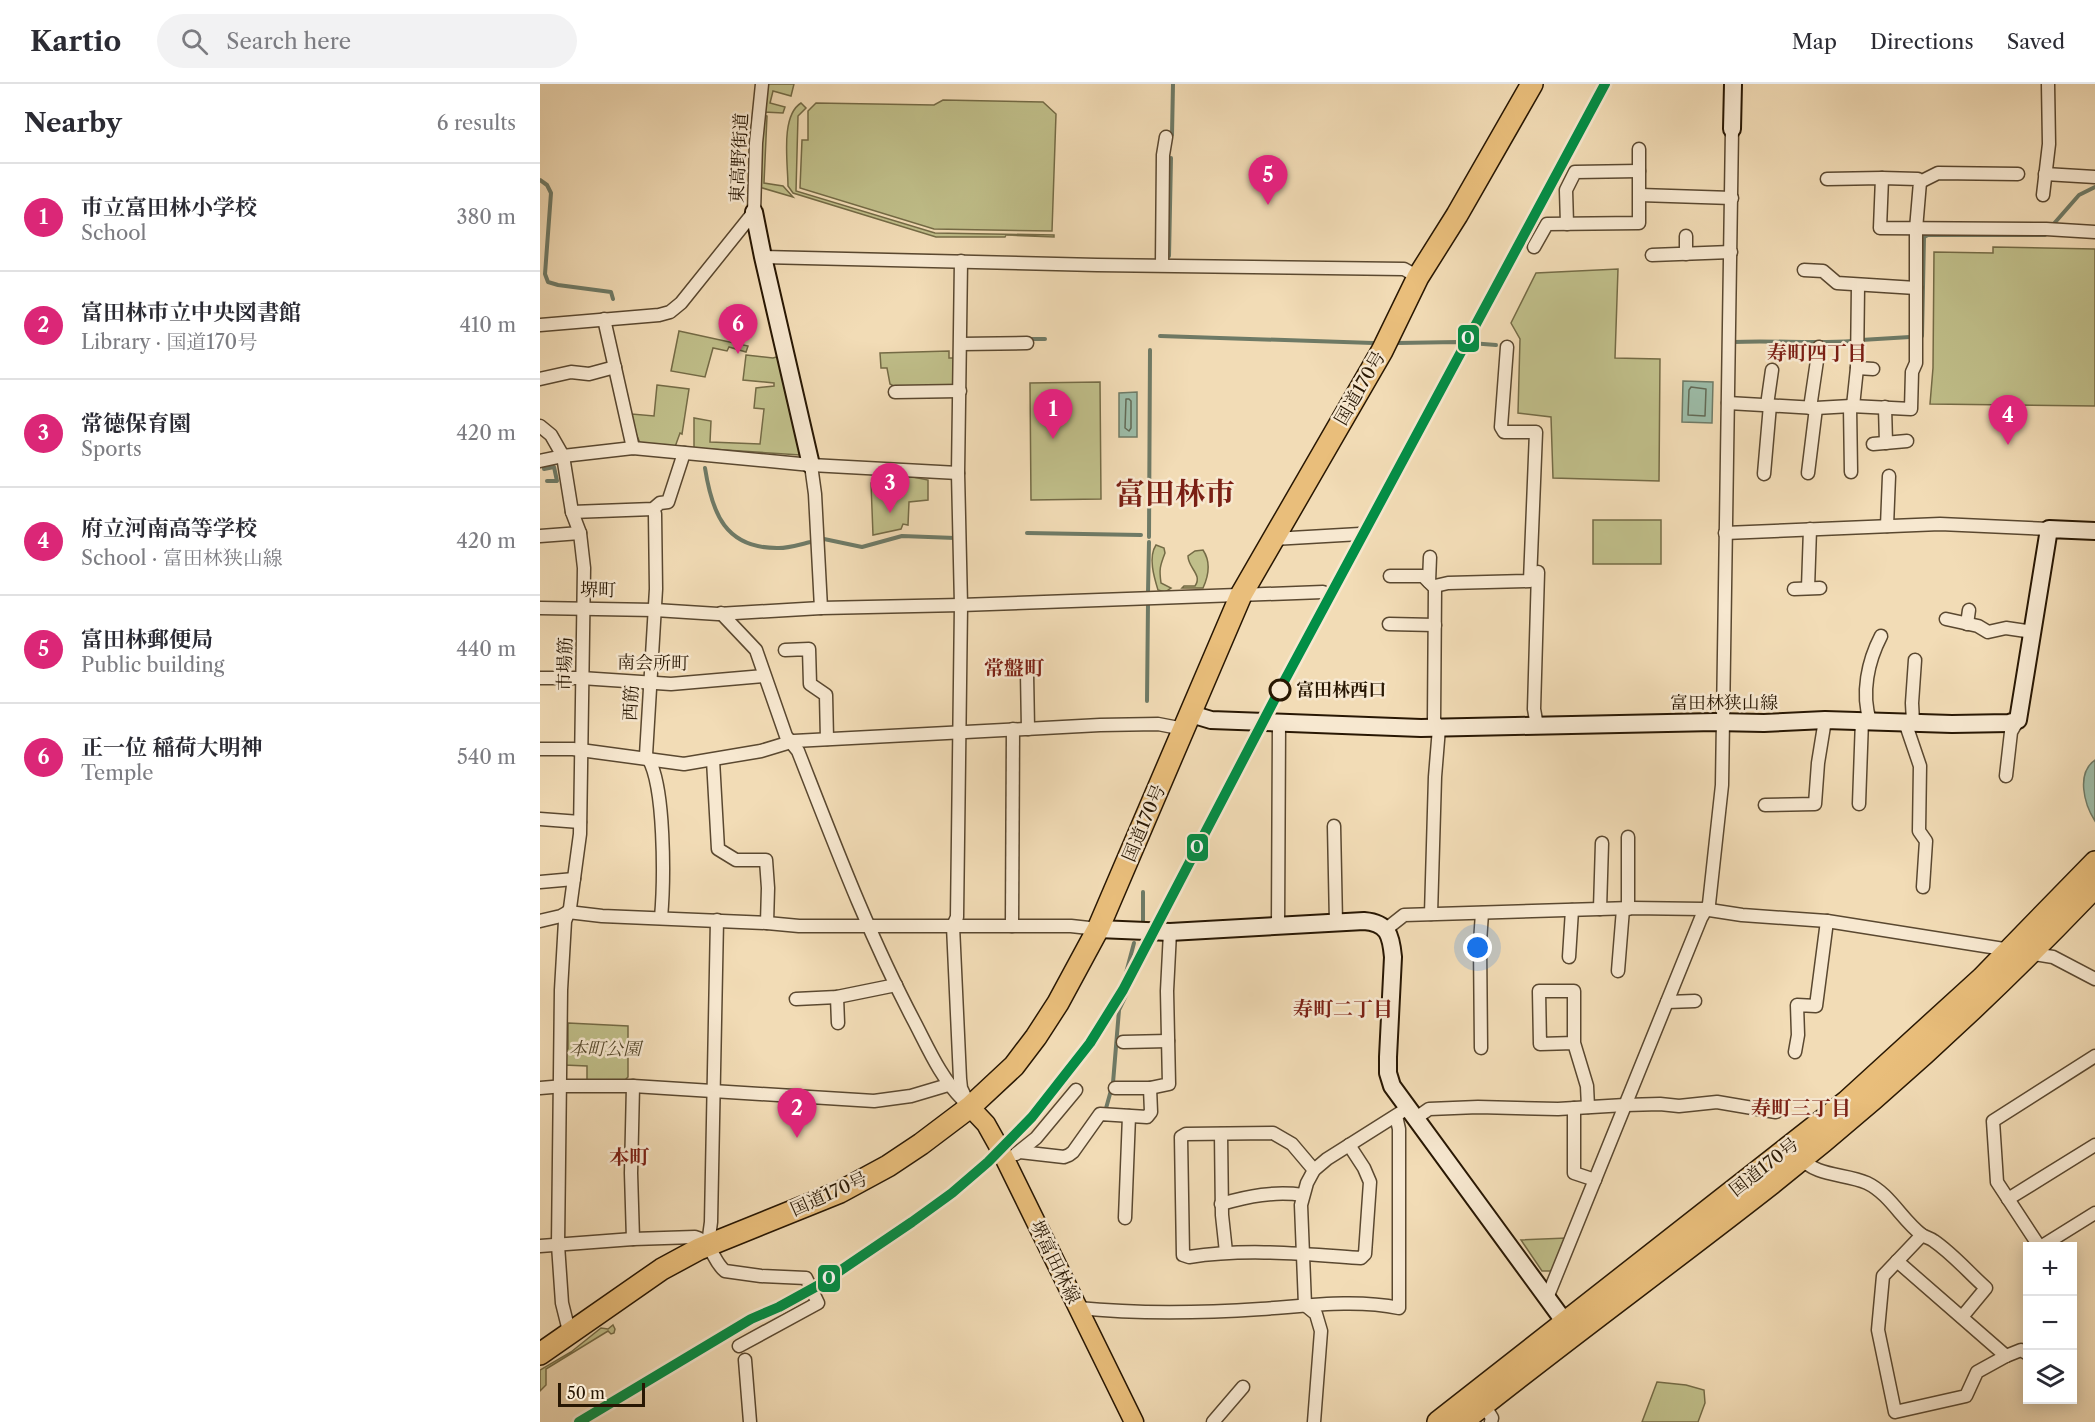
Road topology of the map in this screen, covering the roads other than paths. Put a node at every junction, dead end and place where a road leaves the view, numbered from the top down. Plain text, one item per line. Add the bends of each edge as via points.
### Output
1 (762, 84) edge
2 (1532, 84) edge
3 (1733, 84) edge
4 (2048, 84) edge
5 (1732, 129) joint
6 (1166, 137) dead end
7 (1639, 149) dead end
8 (1640, 171) junction
9 (2018, 174) dead end
10 (2045, 174) junction
11 (2095, 177) edge
12 (1882, 178) junction
13 (1827, 179) dead end
14 (1920, 182) junction
15 (1640, 195) junction
16 (2043, 195) dead end
17 (1732, 198) junction
18 (754, 212) junction
19 (1567, 224) junction
20 (1916, 229) junction
21 (2095, 232) edge
22 (1686, 236) dead end
23 (1534, 247) dead end
24 (1731, 252) junction
25 (1686, 254) junction
26 (1652, 255) dead end
27 (763, 257) junction
28 (961, 261) junction
29 (1162, 264) junction
30 (1803, 270) dead end
31 (1418, 277) junction
32 (1858, 286) junction
33 (1916, 288) junction
34 (604, 319) junction
35 (540, 325) edge
36 (1027, 343) dead end
37 (961, 344) junction
38 (1507, 347) dead end
39 (1819, 347) dead end
40 (615, 367) junction
41 (1857, 368) junction
42 (1873, 369) dead end
43 (1772, 370) dead end
44 (540, 379) edge
45 (960, 391) junction
46 (895, 392) dead end
47 (1728, 403) junction
48 (1769, 405) junction
49 (1852, 406) junction
50 (1885, 407) junction
51 (1813, 408) junction
52 (540, 426) edge
53 (1907, 441) dead end
54 (1886, 443) junction
55 (1873, 444) dead end
56 (633, 448) junction
57 (684, 453) junction
58 (563, 456) junction
59 (540, 461) edge
60 (811, 465) junction
61 (1851, 472) dead end
62 (958, 473) junction
63 (1808, 473) dead end
64 (1764, 474) dead end
65 (1889, 476) dead end
66 (653, 509) junction
67 (572, 512) junction
68 (1887, 526) junction
69 (2049, 529) junction
70 (1810, 530) junction
71 (2095, 531) edge
72 (580, 532) junction
73 (1360, 534) dead end
74 (1725, 534) junction
75 (540, 536) edge
76 (1273, 539) junction
77 (1430, 557) dead end
78 (1538, 572) dead end
79 (1390, 576) dead end
80 (1432, 585) junction
81 (1794, 589) dead end
82 (1323, 592) dead end
83 (1241, 595) junction
84 (961, 605) junction
85 (540, 608) edge
86 (584, 608) junction
87 (821, 608) junction
88 (654, 610) junction
89 (1969, 610) dead end
90 (721, 613) junction
91 (1946, 619) dead end
92 (1389, 624) dead end
93 (1967, 624) junction
94 (1435, 626) junction
95 (2033, 632) junction
96 (1881, 636) dead end
97 (785, 650) dead end
98 (1915, 660) dead end
99 (1027, 673) dead end
100 (765, 676) junction
101 (540, 678) edge
102 (582, 678) junction
103 (650, 683) junction
104 (1825, 720) junction
105 (1866, 720) junction
106 (2018, 720) junction
107 (1188, 722) junction
108 (1909, 722) junction
109 (1279, 723) junction
110 (1723, 723) junction
111 (1537, 726) junction
112 (1439, 728) junction
113 (1013, 729) junction
114 (1028, 729) junction
115 (958, 732) junction
116 (827, 739) junction
117 (789, 742) junction
118 (540, 749) edge
119 (581, 750) junction
120 (713, 760) junction
121 (651, 761) junction
122 (2006, 776) dead end
123 (1765, 804) dead end
124 (1859, 804) dead end
125 (540, 819) edge
126 (580, 822) junction
127 (1334, 826) dead end
128 (1628, 837) dead end
129 (1602, 843) dead end
130 (2095, 862) edge
131 (574, 879) junction
132 (540, 882) edge
133 (1923, 887) dead end
134 (2095, 887) edge
135 (1600, 909) junction
136 (1625, 909) junction
137 (1705, 909) junction
138 (1572, 910) junction
139 (568, 912) junction
140 (1482, 913) junction
141 (1431, 914) junction
142 (661, 918) junction
143 (717, 920) junction
144 (540, 921) edge
145 (1827, 921) junction
146 (766, 923) junction
147 (1336, 923) junction
148 (868, 926) junction
149 (953, 926) junction
150 (1012, 926) junction
151 (1278, 926) junction
152 (1098, 929) junction
153 (1385, 930) junction
154 (1170, 932) junction
155 (2020, 952) junction
156 (1569, 957) dead end
157 (1618, 971) dead end
158 (2095, 979) edge
159 (896, 985) junction
160 (837, 997) junction
161 (796, 999) dead end
162 (1695, 1001) dead end
163 (1667, 1002) junction
164 (838, 1023) dead end
165 (1168, 1041) junction
166 (1123, 1042) dead end
167 (1574, 1043) junction
168 (1481, 1048) dead end
169 (1795, 1053) dead end
170 (2095, 1056) edge
171 (948, 1085) junction
172 (633, 1086) junction
173 (560, 1087) junction
174 (540, 1088) edge
175 (1115, 1088) dead end
176 (1150, 1088) junction
177 (1076, 1090) dead end
178 (714, 1092) junction
179 (1626, 1105) junction
180 (970, 1107) junction
181 (1588, 1107) junction
182 (1574, 1108) junction
183 (1776, 1112) dead end
184 (1407, 1114) junction
185 (1129, 1116) junction
186 (1221, 1134) junction
187 (1350, 1145) junction
188 (2095, 1145) edge
189 (1797, 1152) junction
190 (1012, 1156) junction
191 (1314, 1170) junction
192 (1595, 1180) junction
193 (1303, 1195) junction
194 (2008, 1199) junction
195 (1221, 1204) junction
196 (2095, 1213) edge
197 (1125, 1218) dead end
198 (1922, 1235) junction
199 (633, 1239) junction
200 (2038, 1242) edge
201 (2048, 1242) edge
202 (708, 1244) junction
203 (558, 1245) junction
204 (540, 1246) edge
205 (1226, 1252) junction
206 (1303, 1254) junction
207 (1897, 1261) junction
208 (1547, 1298) junction
209 (1305, 1305) junction
210 (1078, 1308) junction
211 (1962, 1317) junction
212 (1569, 1329) junction
213 (570, 1335) junction
214 (739, 1346) dead end
215 (2023, 1352) edge
216 (540, 1354) edge
217 (2006, 1356) junction
218 (745, 1360) dead end
219 (1242, 1387) dead end
220 (1488, 1413) edge
221 (750, 1422) edge
222 (1134, 1422) edge
223 (1213, 1422) edge
224 (1314, 1422) edge
225 (1438, 1422) edge
226 (1462, 1422) edge

1 - 18 street, 東高野街道
2 - 31 highway, 国道170号
3 - 5 main road
4 - 10 street
5 - 17 street
6 - 29 street
7 - 8 street
8 - 15 street
8 - 19 street via 1575,172 1566,190
9 - 14 street via 1938,173
10 - 11 street
10 - 16 street
12 - 13 street
12 - 14 street
12 - 20 street via 1880,228
14 - 20 street
15 - 17 street
15 - 19 street via 1639,223
17 - 24 street
18 - 27 main road
18 - 34 street, 東高野街道 via 670,312
19 - 23 street via 1547,224
20 - 21 street
20 - 33 street
22 - 25 street
24 - 25 street
24 - 47 street
25 - 26 street
27 - 28 street
27 - 60 main road
28 - 29 street
28 - 37 street
29 - 31 street via 1404,268
30 - 32 street via 1823,271 1837,283
31 - 76 highway, 国道170号 via 1382,351
32 - 33 street
32 - 41 street
33 - 50 street via 1916,363 1912,372 1911,409
34 - 35 street, 東高野街道
34 - 40 street
36 - 37 street
37 - 45 street
38 - 80 street via 1501,428 1504,432 1536,432 1530,581
39 - 51 street
40 - 44 street
40 - 56 street
41 - 42 street
41 - 49 street
43 - 48 street
45 - 46 street
45 - 62 street
47 - 48 street
47 - 74 street
48 - 51 street
48 - 64 street
49 - 50 street
49 - 51 street
49 - 61 street
50 - 54 street
51 - 63 street
52 - 58 street, 市場筋 via 551,435
53 - 54 street
54 - 55 street
56 - 57 street
56 - 58 street
57 - 60 street
57 - 66 street via 668,502
58 - 59 street
58 - 67 street, 市場筋
60 - 62 street
60 - 87 street
62 - 84 street
65 - 68 street
66 - 67 street
66 - 88 street, 西筋
67 - 72 street, 市場筋
68 - 69 street
68 - 70 street
69 - 71 main road
69 - 95 main road
70 - 74 street
70 - 81 street via 1814,588
72 - 75 street
72 - 86 street, 市場筋
73 - 76 street
74 - 110 street
76 - 83 highway, 国道170号
77 - 80 street
78 - 111 street via 1534,710
79 - 80 street via 1423,576
80 - 94 street
82 - 83 street, 堺町
83 - 84 street, 堺町
83 - 107 highway, 国道170号
84 - 87 street, 堺町
84 - 115 street
85 - 86 street, 堺町
86 - 88 street, 堺町
86 - 102 street, 市場筋
87 - 90 street, 堺町
88 - 90 street, 堺町
88 - 103 street, 西筋
89 - 93 street
90 - 100 street via 756,650
91 - 93 street
92 - 94 street
93 - 95 street via 1989,632 2006,628
94 - 112 street via 1434,720
95 - 106 main road
96 - 105 street via 1869,668
97 - 116 street via 809,643 810,684 826,694
98 - 108 street
99 - 114 street
100 - 103 street, 南会所町
100 - 117 street
101 - 102 street, 南会所町
102 - 103 street, 南会所町
102 - 119 street, 市場筋
103 - 121 street, 西筋 via 646,755
104 - 105 main road, 富田林狭山線
104 - 110 main road, 富田林狭山線
104 - 123 street via 1815,804
105 - 108 main road, 富田林狭山線
105 - 124 street
106 - 108 main road, 富田林狭山線
106 - 122 street via 2011,732
107 - 109 main road, 富田林狭山線
107 - 114 street
107 - 152 highway, 国道170号
108 - 133 street via 1920,766 1919,831 1926,841
109 - 112 main road, 富田林狭山線
109 - 151 street
110 - 111 main road, 富田林狭山線
110 - 137 street via 1717,843
111 - 112 main road, 富田林狭山線
112 - 141 street
113 - 114 street
113 - 115 street
113 - 150 street
115 - 116 street
115 - 149 street via 957,917
116 - 117 street
117 - 120 street
117 - 148 street via 798,751
118 - 119 street
119 - 121 street
119 - 126 street, 市場筋
120 - 121 street via 684,764
120 - 146 street via 718,849 736,860 766,860
121 - 142 street, 西筋 via 661,812
125 - 126 street
126 - 131 street, 市場筋
127 - 147 street
128 - 136 street
129 - 135 street
130 - 155 highway, 国道170号
131 - 132 street
131 - 139 street, 市場筋
134 - 155 highway, 国道170号
135 - 136 street
135 - 138 street
136 - 137 street
136 - 157 street
137 - 145 street
137 - 163 street
138 - 140 street
138 - 156 street
139 - 142 street
139 - 144 street
139 - 173 street, 市場筋 via 561,990
140 - 141 street
140 - 168 street
141 - 153 street via 1404,915
142 - 143 street
143 - 146 street
143 - 178 street
145 - 155 street
145 - 169 street via 1816,1006 1797,1005
146 - 148 street
147 - 151 main road
147 - 153 main road via 1374,922
148 - 149 street
148 - 159 street
149 - 150 street
149 - 180 street via 960,1079
150 - 152 street
151 - 154 main road
152 - 154 main road
152 - 180 highway, 国道170号 via 1036,1037 1014,1066
153 - 184 main road via 1392,943 1393,957 1388,1073
154 - 165 street
155 - 158 street via 2053,957
155 - 189 highway, 国道170号 via 1914,1063
159 - 160 street
159 - 171 street
160 - 161 street
160 - 164 street
162 - 163 street
163 - 179 street
165 - 166 street
165 - 176 street via 1169,1084
167 - 167 street via 1574,991 1539,991 1540,1044
167 - 181 street via 1587,1086
170 - 194 street via 1993,1121 1997,1182
171 - 178 street via 874,1101
171 - 180 street
172 - 173 street
172 - 178 street
172 - 199 street
173 - 174 street
173 - 203 street, 市場筋
175 - 176 street
176 - 185 street via 1151,1112 1147,1117
177 - 190 street via 1036,1138
178 - 202 street
179 - 181 street
179 - 183 street via 1717,1102
179 - 192 street
180 - 190 main road, 堺富田林線
180 - 202 highway, 国道170号 via 921,1144 840,1192
181 - 182 street
182 - 184 street via 1478,1107
182 - 192 street via 1574,1173
184 - 187 street
184 - 208 main road
184 - 209 street via 1399,1129 1399,1308
185 - 190 street via 1103,1114 1065,1157
185 - 197 street
186 - 191 street via 1280,1135 1292,1143
186 - 195 street
186 - 205 street via 1181,1137 1182,1246 1183,1255 1189,1257
187 - 191 street
187 - 206 street via 1370,1182 1365,1254 1361,1258
188 - 194 street
189 - 198 street via 1807,1166 1870,1185
189 - 212 highway, 国道170号
190 - 210 main road, 堺富田林線
191 - 193 street
192 - 208 street
193 - 195 street via 1260,1194
193 - 206 street
194 - 200 street
195 - 205 street
196 - 201 street
198 - 207 street
198 - 211 street via 1934,1240 1986,1288
199 - 202 street via 695,1237
199 - 203 street
202 - 213 highway, 国道170号 via 662,1269
202 - 214 street via 725,1271 806,1278 818,1303
203 - 204 street
203 - 213 street, 市場筋 via 562,1303
205 - 206 street
206 - 209 street
207 - 211 street
207 - 217 street via 1883,1276 1878,1330 1895,1412 1966,1396 1977,1372
208 - 212 main road
209 - 210 street via 1213,1312
209 - 224 street via 1316,1314 1321,1330
210 - 222 main road, 堺富田林線
211 - 217 street
212 - 220 highway, 国道170号
212 - 225 highway, 国道170号
213 - 216 highway, 国道170号
215 - 217 street
218 - 221 street
219 - 223 street
220 - 226 highway, 国道170号

